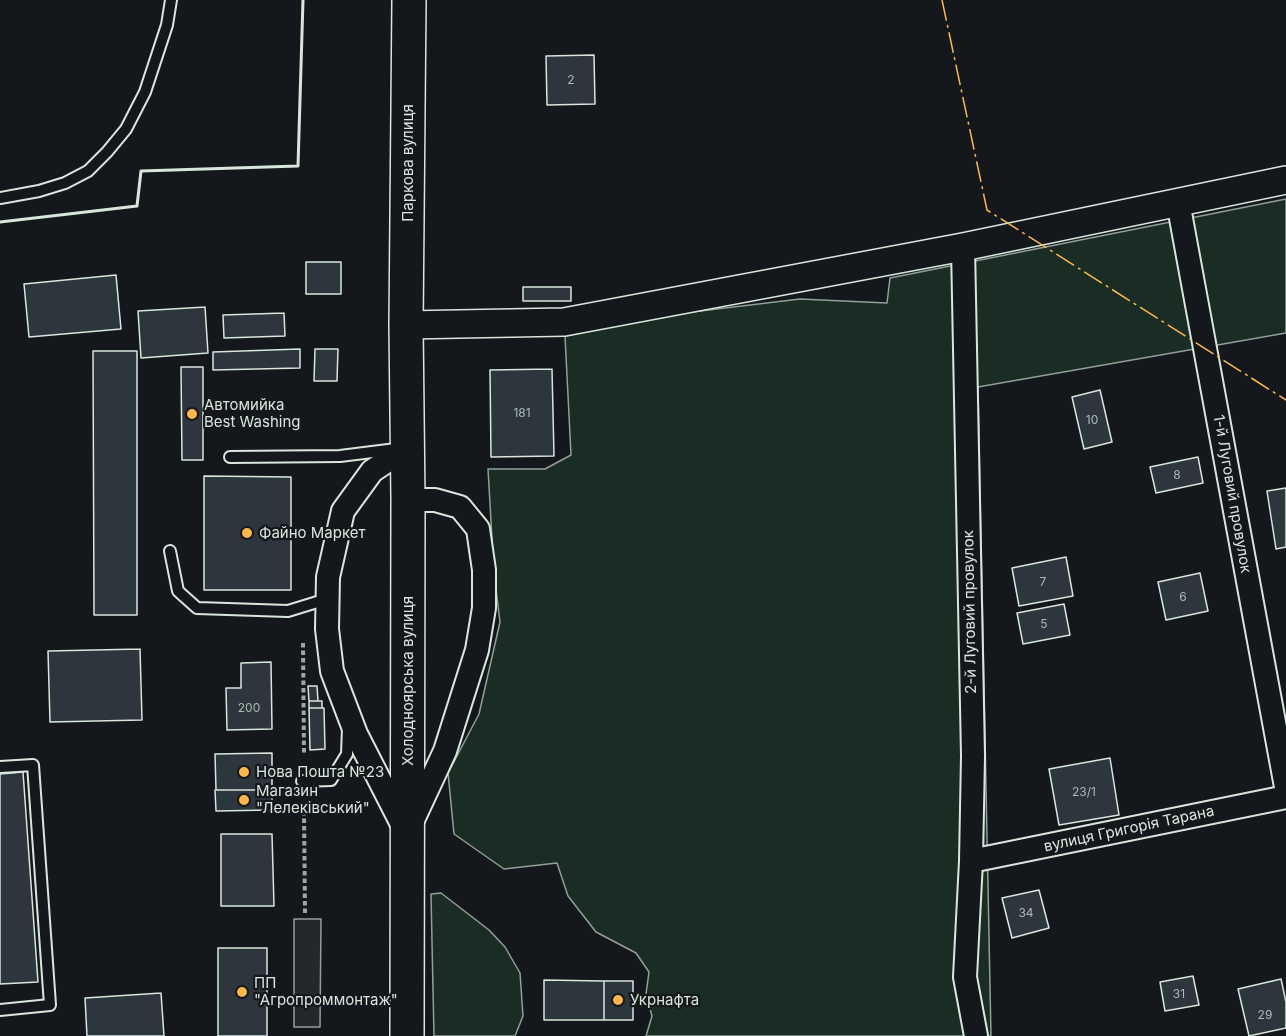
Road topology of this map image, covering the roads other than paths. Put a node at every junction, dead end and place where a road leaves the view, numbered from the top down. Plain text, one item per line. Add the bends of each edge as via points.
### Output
1 (171, 0) edge
2 (409, 0) edge
3 (1286, 180) edge
4 (0, 198) edge
5 (1178, 202) junction
6 (963, 247) junction
7 (406, 325) junction
8 (408, 447) junction
9 (230, 457) dead end
10 (408, 500) junction
11 (170, 551) dead end
12 (327, 599) junction
13 (349, 715) junction
14 (0, 767) edge
15 (302, 782) dead end
16 (1286, 787) edge
17 (1286, 797) edge
18 (407, 834) junction
19 (971, 861) junction
20 (0, 1010) edge
21 (407, 1036) edge
22 (976, 1036) edge

1 - 4 lane via 145,92 126,129 107,152 88,171 65,183
2 - 7 main road, Паркова вулиця
3 - 5 street
5 - 6 street
5 - 16 street, 1-й Луговий провулок
6 - 7 street via 564,322
6 - 19 street, 2-й Луговий провулок via 973,756
7 - 8 main road, Холодноярська вулиця
8 - 9 lane via 340,456
8 - 10 main road, Холодноярська вулиця
8 - 12 street via 372,471 343,512
10 - 18 main road, Холодноярська вулиця
10 - 18 street via 435,500 460,507 478,529 484,608 473,662 445,751
11 - 12 lane via 178,591 196,608 288,611
12 - 13 street via 332,671
13 - 15 lane via 347,754 331,780
13 - 18 street
14 - 20 lane via 33,765 50,1005
17 - 19 street, вулиця Григорія Тарана
18 - 21 main road, Холодноярська вулиця
19 - 22 street, 2-й Луговий провулок via 965,977

